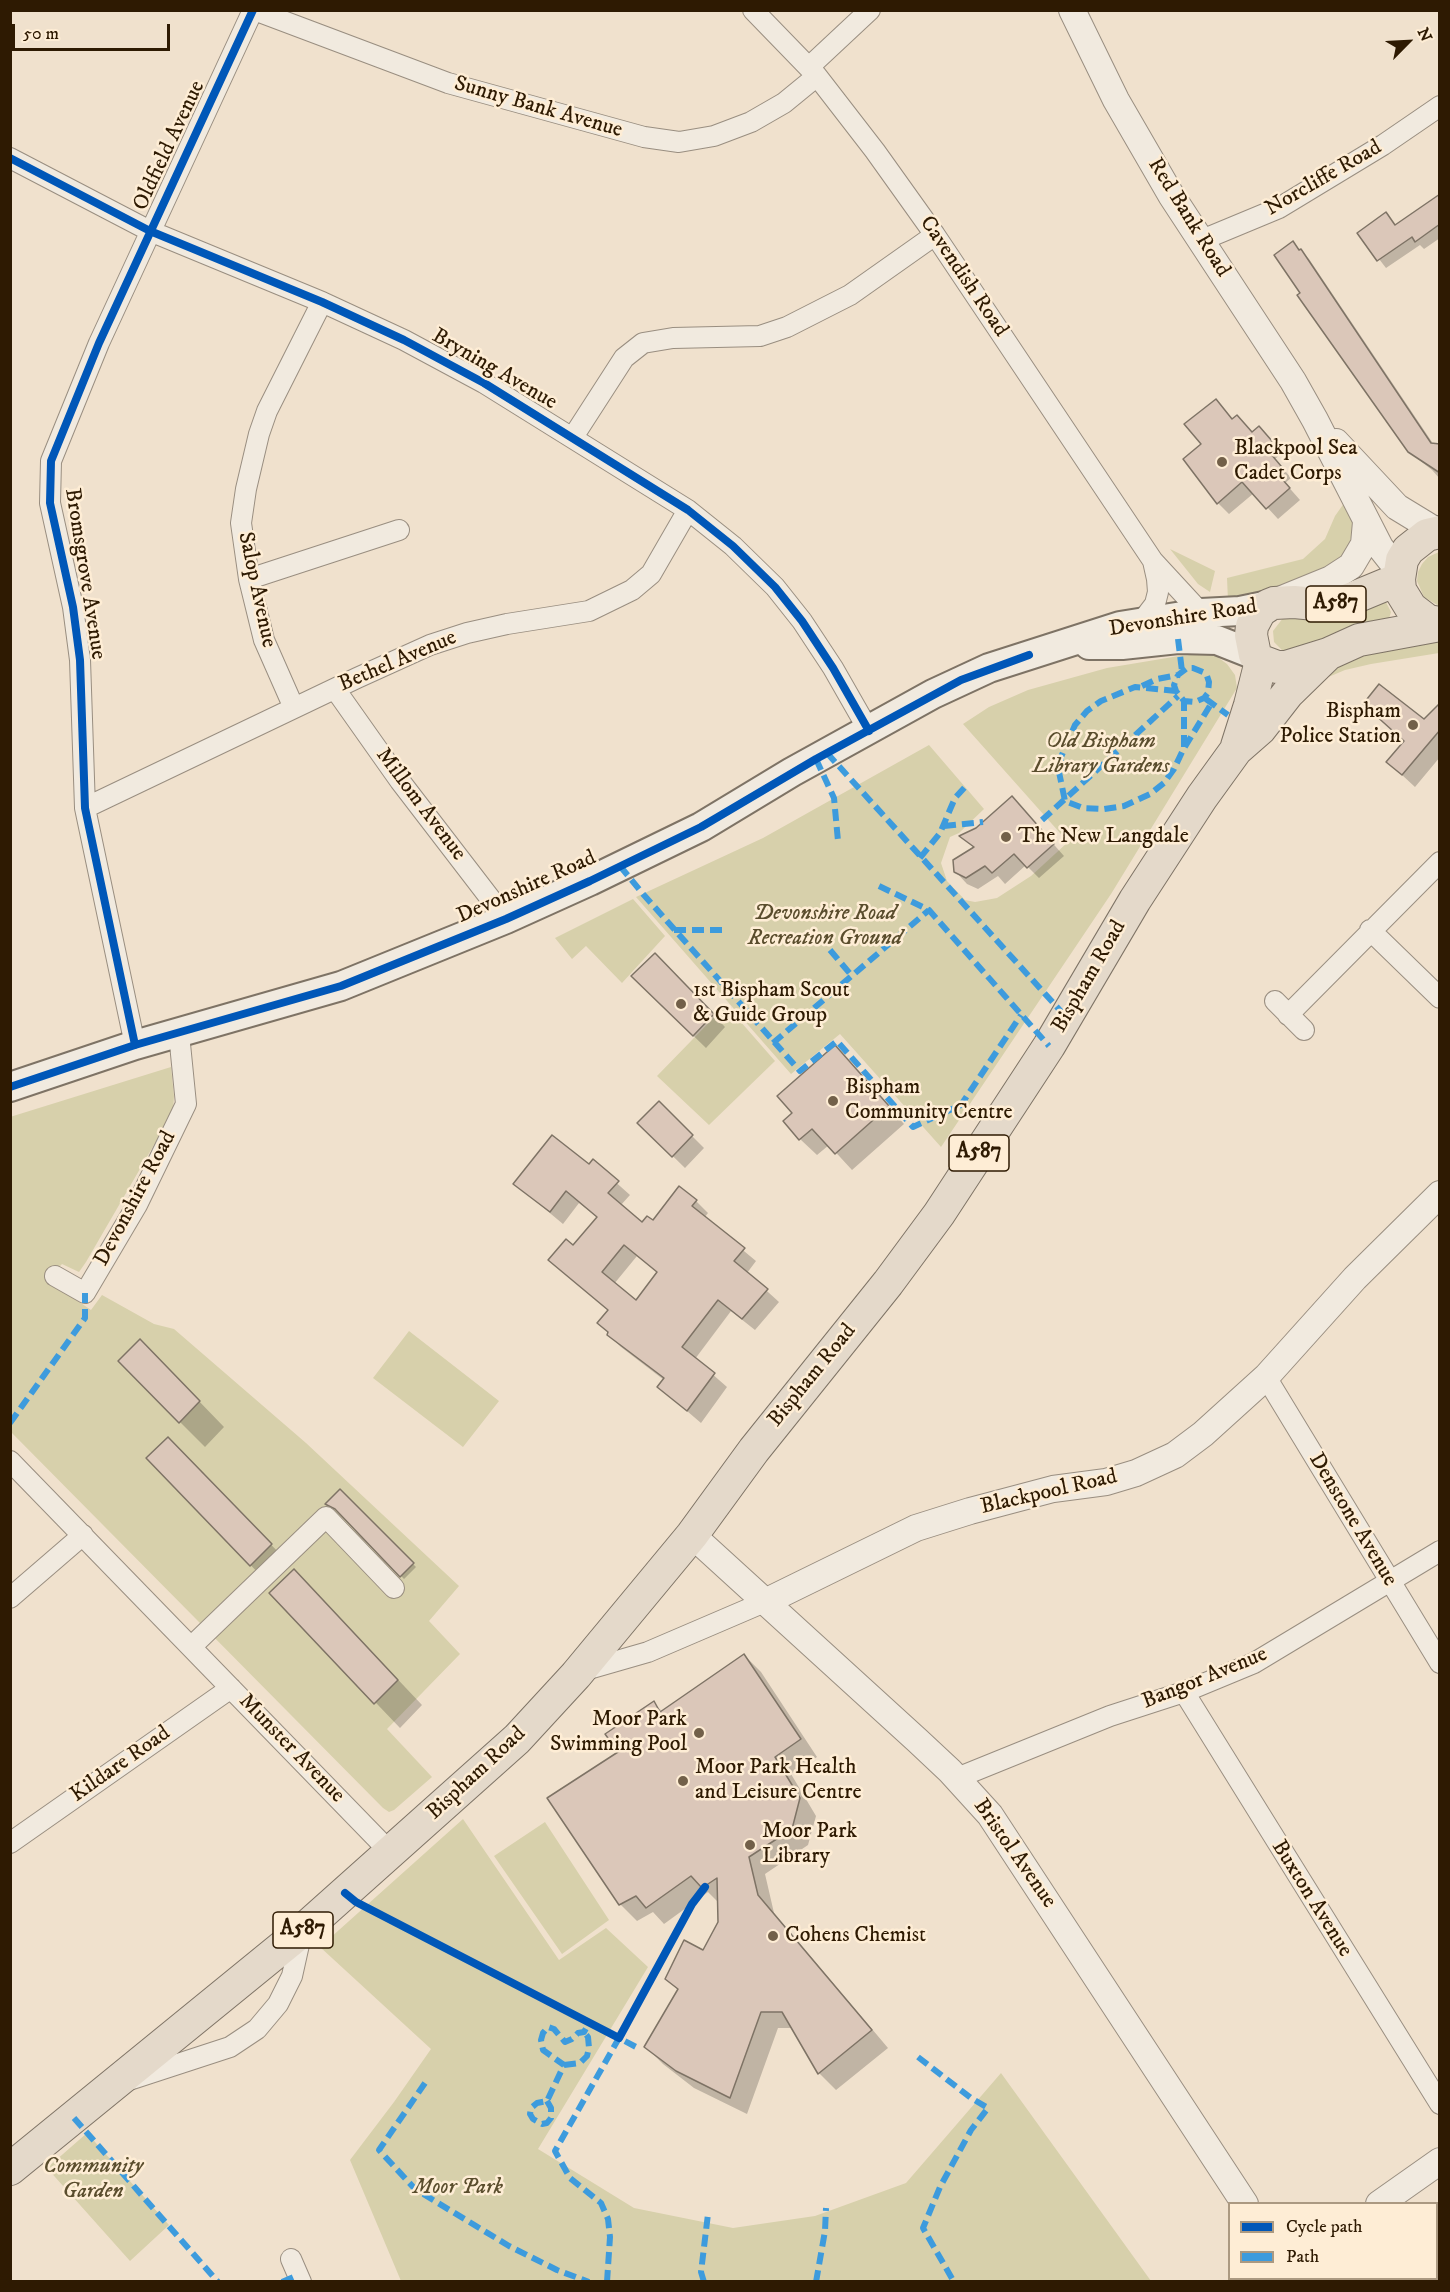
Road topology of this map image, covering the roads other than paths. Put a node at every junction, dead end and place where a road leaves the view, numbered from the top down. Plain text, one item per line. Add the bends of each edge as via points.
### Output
1 (753, 10) edge
2 (870, 10) edge
3 (1072, 10) edge
4 (248, 12) edge
5 (813, 71) junction
6 (1440, 106) edge
7 (10, 158) edge
8 (150, 231) junction
9 (936, 235) junction
10 (1202, 240) junction
11 (322, 302) junction
12 (1315, 420) junction
13 (573, 437) junction
14 (688, 510) junction
15 (1366, 522) junction
16 (399, 530) dead end
17 (1439, 532) edge
18 (1153, 561) junction
19 (1399, 575) junction
20 (249, 579) junction
21 (1272, 604) junction
22 (1201, 613) junction
23 (1142, 621) junction
24 (1440, 624) edge
25 (1063, 644) junction
26 (1328, 654) junction
27 (1258, 658) junction
28 (335, 689) junction
29 (294, 708) junction
30 (868, 731) junction
31 (1236, 750) junction
32 (85, 808) junction
33 (1440, 862) edge
34 (506, 919) junction
35 (1370, 930) junction
36 (1440, 998) edge
37 (1304, 1030) dead end
38 (179, 1034) junction
39 (135, 1045) junction
40 (10, 1087) edge
41 (1440, 1194) edge
42 (55, 1276) dead end
43 (1266, 1377) junction
44 (10, 1461) edge
45 (83, 1535) junction
46 (692, 1535) junction
47 (1440, 1551) edge
48 (1390, 1582) junction
49 (394, 1588) dead end
50 (10, 1598) edge
51 (767, 1601) junction
52 (191, 1647) junction
53 (1440, 1663) edge
54 (579, 1671) junction
55 (231, 1688) junction
56 (1184, 1692) junction
57 (957, 1778) junction
58 (10, 1843) edge
59 (390, 1852) junction
60 (302, 1930) junction
61 (112, 2086) junction
62 (1440, 2104) edge
63 (1440, 2161) edge
64 (10, 2169) edge
65 (1244, 2202) edge
66 (1381, 2202) edge
67 (291, 2259) dead end
68 (301, 2282) edge

1 - 5 street, Cavendish Road
2 - 5 street, Sunny Bank Avenue
3 - 10 street, Red Bank Road via 1116,100
4 - 5 street, Sunny Bank Avenue via 448,82 644,137 679,142 714,136 751,122 784,104
4 - 8 street, Oldfield Avenue
5 - 9 street, Cavendish Road
6 - 10 street, Norcliffe Road via 1383,146 1279,208
7 - 8 street, Bryning Avenue
8 - 11 street, Bryning Avenue
8 - 32 street, Bromsgrove Avenue via 51,461 50,503 73,607 80,660
9 - 13 street via 850,295 787,327 760,336 673,338 643,343 624,358
9 - 18 street, Cavendish Road
10 - 12 street, Red Bank Road
11 - 13 street, Bryning Avenue via 404,340
11 - 20 street, Salop Avenue via 259,434 241,524
12 - 15 street, Red Bank Road
12 - 17 street, Red Bank Road via 1384,495
13 - 14 street, Bryning Avenue
14 - 28 street, Bethel Avenue via 651,574 632,590 589,611 507,624 430,645
14 - 30 street, Bryning Avenue via 775,587 815,640
15 - 19 street, Red Bank Road
15 - 21 street via 1364,544 1352,566
16 - 20 street
17 - 19 main road via 1416,541 1402,560
18 - 22 street, Cavendish Road
18 - 23 street, Cavendish Road via 1158,592 1155,604
19 - 21 main road, A587 via 1341,603
19 - 24 main road, A587 via 1404,600 1428,621
20 - 29 street, Salop Avenue via 264,640
21 - 22 main road, Devonshire Road
21 - 27 main road, A587 via 1260,611 1252,626 1252,644
22 - 23 main road, Devonshire Road
23 - 25 main road, Devonshire Road
24 - 26 main road, A587 via 1359,640
25 - 27 main road, Devonshire Road via 1216,640
25 - 30 main road, Devonshire Road via 961,680
26 - 27 main road, A587 via 1286,667
26 - 31 main road, Bispham Road / A587
27 - 31 main road, Bispham Road / A587 via 1250,705
28 - 29 street, Bethel Avenue
28 - 34 street, Millom Avenue
29 - 32 street, Bethel Avenue
30 - 34 main road, Devonshire Road via 701,827
31 - 46 main road, Bispham Road / A587 via 1135,900 1049,1046 939,1214
32 - 39 street, Bromsgrove Avenue
33 - 35 street
34 - 38 main road, Devonshire Road via 341,986
35 - 36 street
35 - 37 street via 1281,1008
38 - 39 main road, Devonshire Road
38 - 42 street, Devonshire Road via 186,1104 137,1205 85,1293
39 - 40 main road, Devonshire Road
41 - 43 street, Blackpool Road via 1355,1278
43 - 48 street, Denstone Avenue
43 - 51 street, Blackpool Road via 1175,1455 1136,1473 1106,1482 1053,1489 916,1528
44 - 45 street, Munster Avenue
45 - 50 street
45 - 52 street, Munster Avenue
46 - 51 street, Bristol Avenue
46 - 54 main road, Bispham Road / A587
47 - 48 street, Bangor Avenue
48 - 53 street, Denstone Avenue
48 - 56 street, Bangor Avenue via 1254,1663
49 - 52 street via 326,1517
51 - 54 street, Blackpool Road via 648,1652
51 - 57 street, Bristol Avenue
52 - 55 street, Munster Avenue
54 - 59 main road, Bispham Road / A587 via 517,1739
55 - 58 street, Kildare Road
55 - 59 street, Munster Avenue
56 - 57 street, Bangor Avenue via 1110,1716
56 - 62 street, Buxton Avenue
57 - 65 street, Bristol Avenue via 990,1815
59 - 60 main road, Bispham Road / A587
60 - 61 main road, Bispham Road / A587
60 - 61 street, Bispham Road via 292,1976 278,2004 257,2029 230,2047
61 - 64 main road, Bispham Road / A587
63 - 66 street
67 - 68 street

